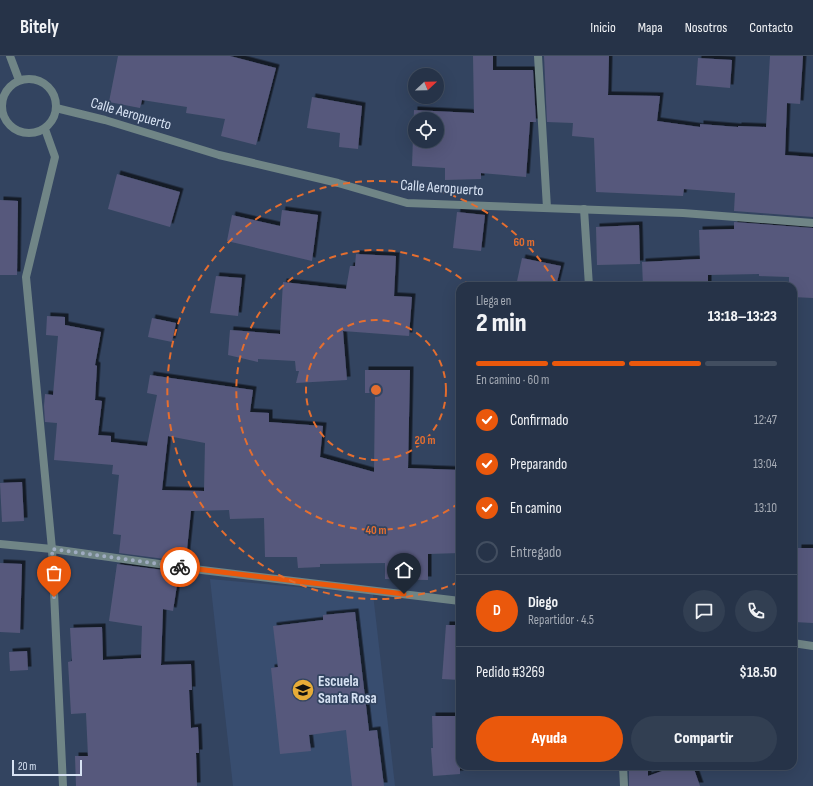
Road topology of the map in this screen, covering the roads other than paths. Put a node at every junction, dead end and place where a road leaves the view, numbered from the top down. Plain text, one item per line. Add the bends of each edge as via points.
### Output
1 (10, 56) edge
2 (538, 56) edge
3 (19, 80) junction
4 (56, 108) junction
5 (45, 129) junction
6 (547, 208) junction
7 (584, 209) junction
8 (813, 224) edge
9 (589, 282) edge
10 (0, 544) edge
11 (52, 549) junction
12 (456, 601) edge
13 (797, 644) edge
14 (813, 646) edge
15 (623, 770) edge
16 (62, 786) edge
17 (624, 786) edge

1 - 3 street
2 - 6 street
3 - 4 street via 33,78 46,84 54,95
3 - 5 street via 9,86 3,96 1,107 4,119 12,128 22,133 34,133
4 - 5 street via 53,120
4 - 6 street, Calle Aeropuerto via 407,203
5 - 11 street via 55,157 26,277
6 - 7 street, Calle Aeropuerto
7 - 8 street, Calle Aeropuerto via 683,213
7 - 9 street
10 - 11 street
11 - 12 street
11 - 16 street
13 - 14 street
15 - 17 street

